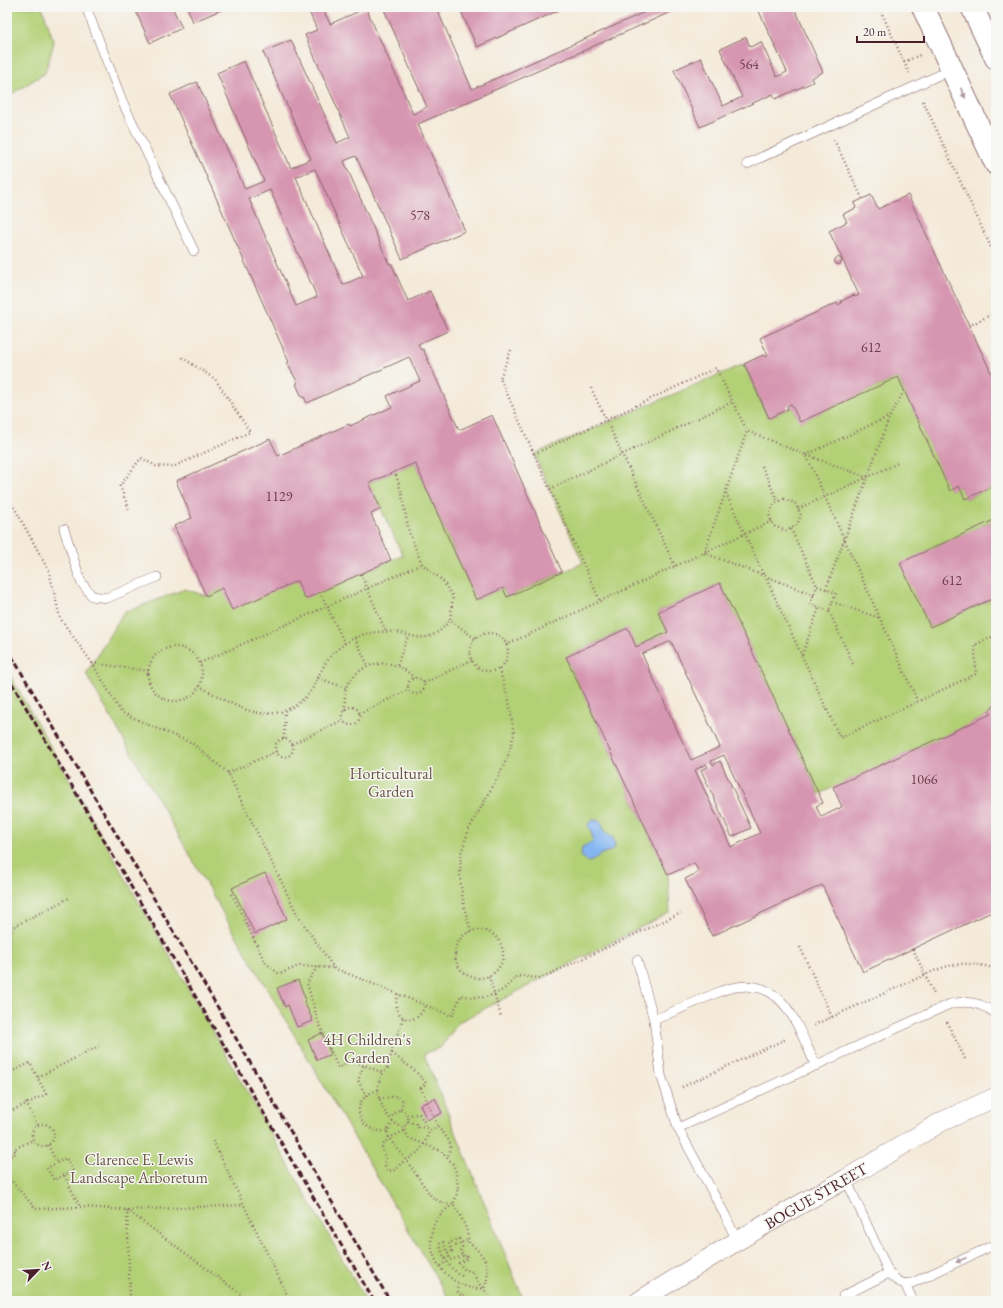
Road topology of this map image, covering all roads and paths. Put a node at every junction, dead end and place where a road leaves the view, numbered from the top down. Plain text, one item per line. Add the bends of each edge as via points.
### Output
1 (86, 7) edge
2 (879, 7) edge
3 (923, 7) edge
4 (972, 7) edge
5 (922, 54) dead end
6 (996, 58) edge
7 (904, 62) junction
8 (952, 69) junction
9 (916, 85) junction
10 (834, 140) dead end
11 (747, 164) dead end
12 (996, 164) edge
13 (862, 198) dead end
14 (194, 251) dead end
15 (996, 258) edge
16 (996, 312) edge
17 (969, 326) dead end
18 (511, 350) dead end
19 (180, 356) dead end
20 (591, 388) dead end
21 (904, 390) dead end
22 (732, 402) junction
23 (890, 416) junction
24 (606, 420) junction
25 (746, 431) junction
26 (534, 454) junction
27 (622, 455) junction
28 (806, 455) junction
29 (898, 463) dead end
30 (762, 466) dead end
31 (396, 475) dead end
32 (866, 478) junction
33 (550, 489) junction
34 (726, 493) junction
35 (825, 496) junction
36 (7, 497) edge
37 (778, 502) junction
38 (129, 509) dead end
39 (798, 509) junction
40 (772, 521) junction
41 (791, 528) junction
42 (64, 529) dead end
43 (745, 534) junction
44 (844, 539) junction
45 (704, 553) junction
46 (422, 564) junction
47 (676, 566) junction
48 (361, 574) dead end
49 (765, 576) junction
50 (156, 577) dead end
51 (817, 586) junction
52 (367, 588) junction
53 (826, 588) junction
54 (320, 592) dead end
55 (814, 595) junction
56 (600, 601) junction
57 (832, 602) junction
58 (327, 606) junction
59 (819, 608) junction
60 (829, 611) junction
61 (880, 618) junction
62 (450, 620) junction
63 (386, 632) junction
64 (996, 635) edge
65 (408, 636) junction
66 (355, 638) junction
67 (476, 639) junction
68 (345, 644) junction
69 (506, 645) junction
70 (802, 655) junction
71 (472, 660) junction
72 (92, 663) junction
73 (200, 663) junction
74 (397, 665) junction
75 (368, 666) junction
76 (854, 666) dead end
77 (499, 669) junction
78 (149, 671) junction
79 (318, 678) junction
80 (414, 678) junction
81 (424, 683) junction
82 (199, 686) junction
83 (346, 688) junction
84 (408, 690) junction
85 (918, 702) junction
86 (345, 710) junction
87 (285, 711) junction
88 (359, 714) junction
89 (343, 720) junction
90 (284, 739) junction
91 (292, 744) junction
92 (276, 751) junction
93 (228, 773) junction
94 (232, 894) dead end
95 (69, 898) dead end
96 (681, 913) dead end
97 (7, 930) edge
98 (471, 931) junction
99 (800, 947) dead end
100 (637, 960) dead end
101 (317, 967) junction
102 (334, 968) junction
103 (996, 969) edge
104 (489, 976) junction
105 (7, 983) edge
106 (7, 988) edge
107 (398, 994) junction
108 (494, 995) junction
109 (425, 1005) junction
110 (996, 1014) edge
111 (501, 1016) dead end
112 (832, 1017) junction
113 (403, 1018) junction
114 (654, 1020) junction
115 (800, 1032) junction
116 (99, 1046) dead end
117 (392, 1053) junction
118 (364, 1065) junction
119 (816, 1066) junction
120 (383, 1073) junction
121 (7, 1074) edge
122 (38, 1077) junction
123 (378, 1090) junction
124 (667, 1094) junction
125 (366, 1096) junction
126 (996, 1096) edge
127 (379, 1099) junction
128 (26, 1103) junction
129 (400, 1110) junction
130 (7, 1113) edge
131 (408, 1115) junction
132 (390, 1118) junction
133 (408, 1121) junction
134 (393, 1122) junction
135 (38, 1125) junction
136 (426, 1127) junction
137 (438, 1127) junction
138 (678, 1128) junction
139 (404, 1130) junction
140 (429, 1130) junction
141 (387, 1131) junction
142 (389, 1138) junction
143 (33, 1140) junction
144 (212, 1141) dead end
145 (48, 1145) junction
146 (425, 1145) junction
147 (7, 1157) edge
148 (447, 1157) junction
149 (407, 1161) junction
150 (57, 1163) junction
151 (64, 1175) junction
152 (7, 1176) edge
153 (846, 1179) junction
154 (453, 1204) junction
155 (244, 1205) junction
156 (80, 1207) junction
157 (127, 1210) junction
158 (468, 1239) junction
159 (737, 1241) junction
160 (460, 1243) junction
161 (996, 1244) edge
162 (455, 1246) dead end
163 (463, 1256) junction
164 (446, 1260) junction
165 (440, 1266) junction
166 (889, 1273) junction
167 (462, 1276) dead end
168 (459, 1284) junction
169 (908, 1284) junction
170 (484, 1289) junction
171 (843, 1296) dead end
172 (130, 1301) edge
173 (250, 1301) edge
174 (290, 1301) edge
175 (470, 1301) edge
176 (492, 1301) edge
177 (639, 1301) edge
178 (913, 1301) edge

1 - 14 lane via 123,103
2 - 7 path
3 - 8 street
4 - 6 street
5 - 7 path
7 - 9 path
8 - 9 lane
8 -> 12 street
9 - 11 lane
9 - 15 path
10 - 13 path
16 - 17 path
18 - 26 path via 500,378
19 - 38 path via 215,379 250,432 173,467 156,466 141,458 120,486
20 - 24 path
21 - 23 path
22 - 24 path via 716,368
22 - 25 path
22 - 27 path
23 - 28 path
23 - 32 path
24 - 26 path
24 - 27 path
25 - 28 path
25 - 34 path
26 - 33 path
27 - 33 path
27 - 47 path
28 - 32 path
28 - 35 path
29 - 32 path
30 - 37 path
31 - 46 path via 409,532
32 - 35 path
32 - 44 path
33 - 56 path
34 - 43 path
34 - 45 path
35 - 39 path
35 - 44 path
36 - 72 path via 49,571 60,618
37 - 39 path via 784,499 795,503
37 - 40 path via 774,504 769,515
39 - 41 path via 801,515 797,525
40 - 41 path via 774,526 786,531
40 - 43 path
41 - 51 path
42 - 50 lane via 81,582 92,596 107,598
43 - 45 path
43 - 49 path
44 - 53 path
44 - 61 path
45 - 47 path
45 - 49 path
46 - 52 path
46 - 62 path via 442,580 453,597
47 - 56 path
48 - 52 path
49 - 55 path
49 - 70 path
51 - 53 path
51 - 55 path
52 - 58 path
52 - 63 path
53 - 57 path via 836,593
54 - 58 path
55 - 59 path via 810,604
56 - 69 path
57 - 60 path
57 - 61 path
58 - 68 path
58 - 73 path
59 - 60 path
59 - 70 path
60 - 76 path
61 - 85 path
62 - 65 path via 437,633 428,636
62 - 67 path
63 - 65 path
63 - 66 path via 370,633
64 - 85 path via 975,645 976,674
65 - 74 path
66 - 68 path
66 - 75 path
67 - 69 path via 485,634 493,634 500,637
67 - 71 path via 471,649
68 - 79 path via 324,664
69 - 77 path via 507,659
70 - 85 path via 840,738
71 - 77 path via 483,670
71 - 81 path
72 - 78 path
72 - 93 path via 121,712 192,743
73 - 78 path via 192,652 178,647 170,648 156,655
73 - 82 path via 202,672
74 - 75 path via 387,663
74 - 80 path
75 - 83 path via 355,676
77 - 98 path via 509,701 514,734 508,756 469,829 461,853 460,878
78 - 82 path via 149,680 153,688 166,699 184,699 192,695
79 - 83 path
79 - 87 path via 304,699
80 - 81 path via 420,678
80 - 84 path via 407,685
81 - 84 path via 423,691 418,695
82 - 87 path via 254,712
83 - 86 path
84 - 88 path
86 - 88 path via 354,708
86 - 89 path
87 - 90 path
88 - 89 path via 359,720 355,724 350,725
89 - 91 path
90 - 91 path
90 - 92 path via 277,742
91 - 92 path via 289,755 282,756
92 - 93 path
93 - 102 path via 298,916
94 - 101 path via 265,962 279,974 299,966
95 - 97 path
96 - 108 path via 542,978 517,976 510,985
98 - 104 path via 480,929 491,932 502,945 504,954 501,965
98 - 104 path via 456,945 457,964 464,973 472,977
99 - 112 path
100 - 114 lane
101 - 102 path
101 - 118 path via 307,983 317,1018 338,1068 352,1061
102 - 107 path
103 - 112 path via 973,963 948,965
104 - 108 path
105 - 106 path
107 - 109 path
107 - 113 path via 396,1007
108 - 109 path via 461,995 452,1016
108 - 111 path
109 - 113 path via 424,1010 415,1018
110 - 119 lane via 981,1004 950,1004
112 - 115 path
113 - 117 path
114 - 115 lane via 720,991 744,985 762,989 777,997 792,1014
114 - 124 lane via 661,1075
115 - 119 lane
115 - 124 path
116 - 122 path
117 - 120 path via 387,1069
117 - 137 path via 426,1083 421,1088
118 - 120 path
118 - 125 path via 358,1080
119 - 138 lane
120 - 123 path
121 - 122 path via 30,1063
122 - 128 path via 46,1094
123 - 125 path
123 - 127 path
124 - 138 lane
125 - 141 path via 360,1107 362,1122 373,1131
126 - 153 street, BOGUE STREET via 941,1122
127 - 129 path via 399,1097 403,1103
127 - 132 path
128 - 130 path
128 - 135 path
129 - 131 path
129 - 132 path
131 - 133 path
131 - 136 path via 419,1114
132 - 134 path
133 - 136 path via 418,1127
133 - 139 path
134 - 139 path
134 - 141 path
135 - 143 path via 32,1133
135 - 145 path via 48,1125 53,1130 53,1140
136 - 140 path
137 - 140 path
137 - 148 path via 451,1146
138 - 159 lane
139 - 142 path
139 - 146 path via 409,1138
140 - 146 path
141 - 142 path
142 - 149 path
142 - 149 path via 381,1149 385,1155 384,1164 387,1170 394,1171
143 - 145 path via 38,1145
143 - 147 path via 14,1149 16,1153
144 - 155 path
145 - 150 path
146 - 148 path via 437,1149
146 - 149 path
148 - 154 path via 458,1180
149 - 154 path via 431,1196 444,1204
150 - 151 path via 66,1158 73,1171
150 - 151 path via 47,1168 54,1180
151 - 156 path
152 - 156 path via 36,1209
153 - 159 street, BOGUE STREET
153 - 166 lane
154 - 158 path via 465,1224
154 - 165 path via 444,1211 433,1229 432,1248
155 - 157 path
155 - 174 path
156 - 157 path
157 - 172 path
157 - 173 path
158 - 160 path
158 - 170 path via 484,1257 487,1266 487,1282
159 - 177 street, BOGUE STREET
160 - 162 path
160 - 163 path via 460,1252
160 - 164 path via 458,1239 449,1243 452,1250 448,1253 443,1242 440,1243
161 -> 169 lane
163 - 164 path via 450,1260 449,1257
163 - 170 path via 467,1254 468,1258 459,1263 464,1269 473,1272
164 - 165 path
164 - 167 path via 453,1270
165 - 168 path
166 - 169 lane via 896,1280
166 - 171 lane
168 - 170 path
168 - 175 path via 458,1293
169 - 178 lane
170 - 176 path

